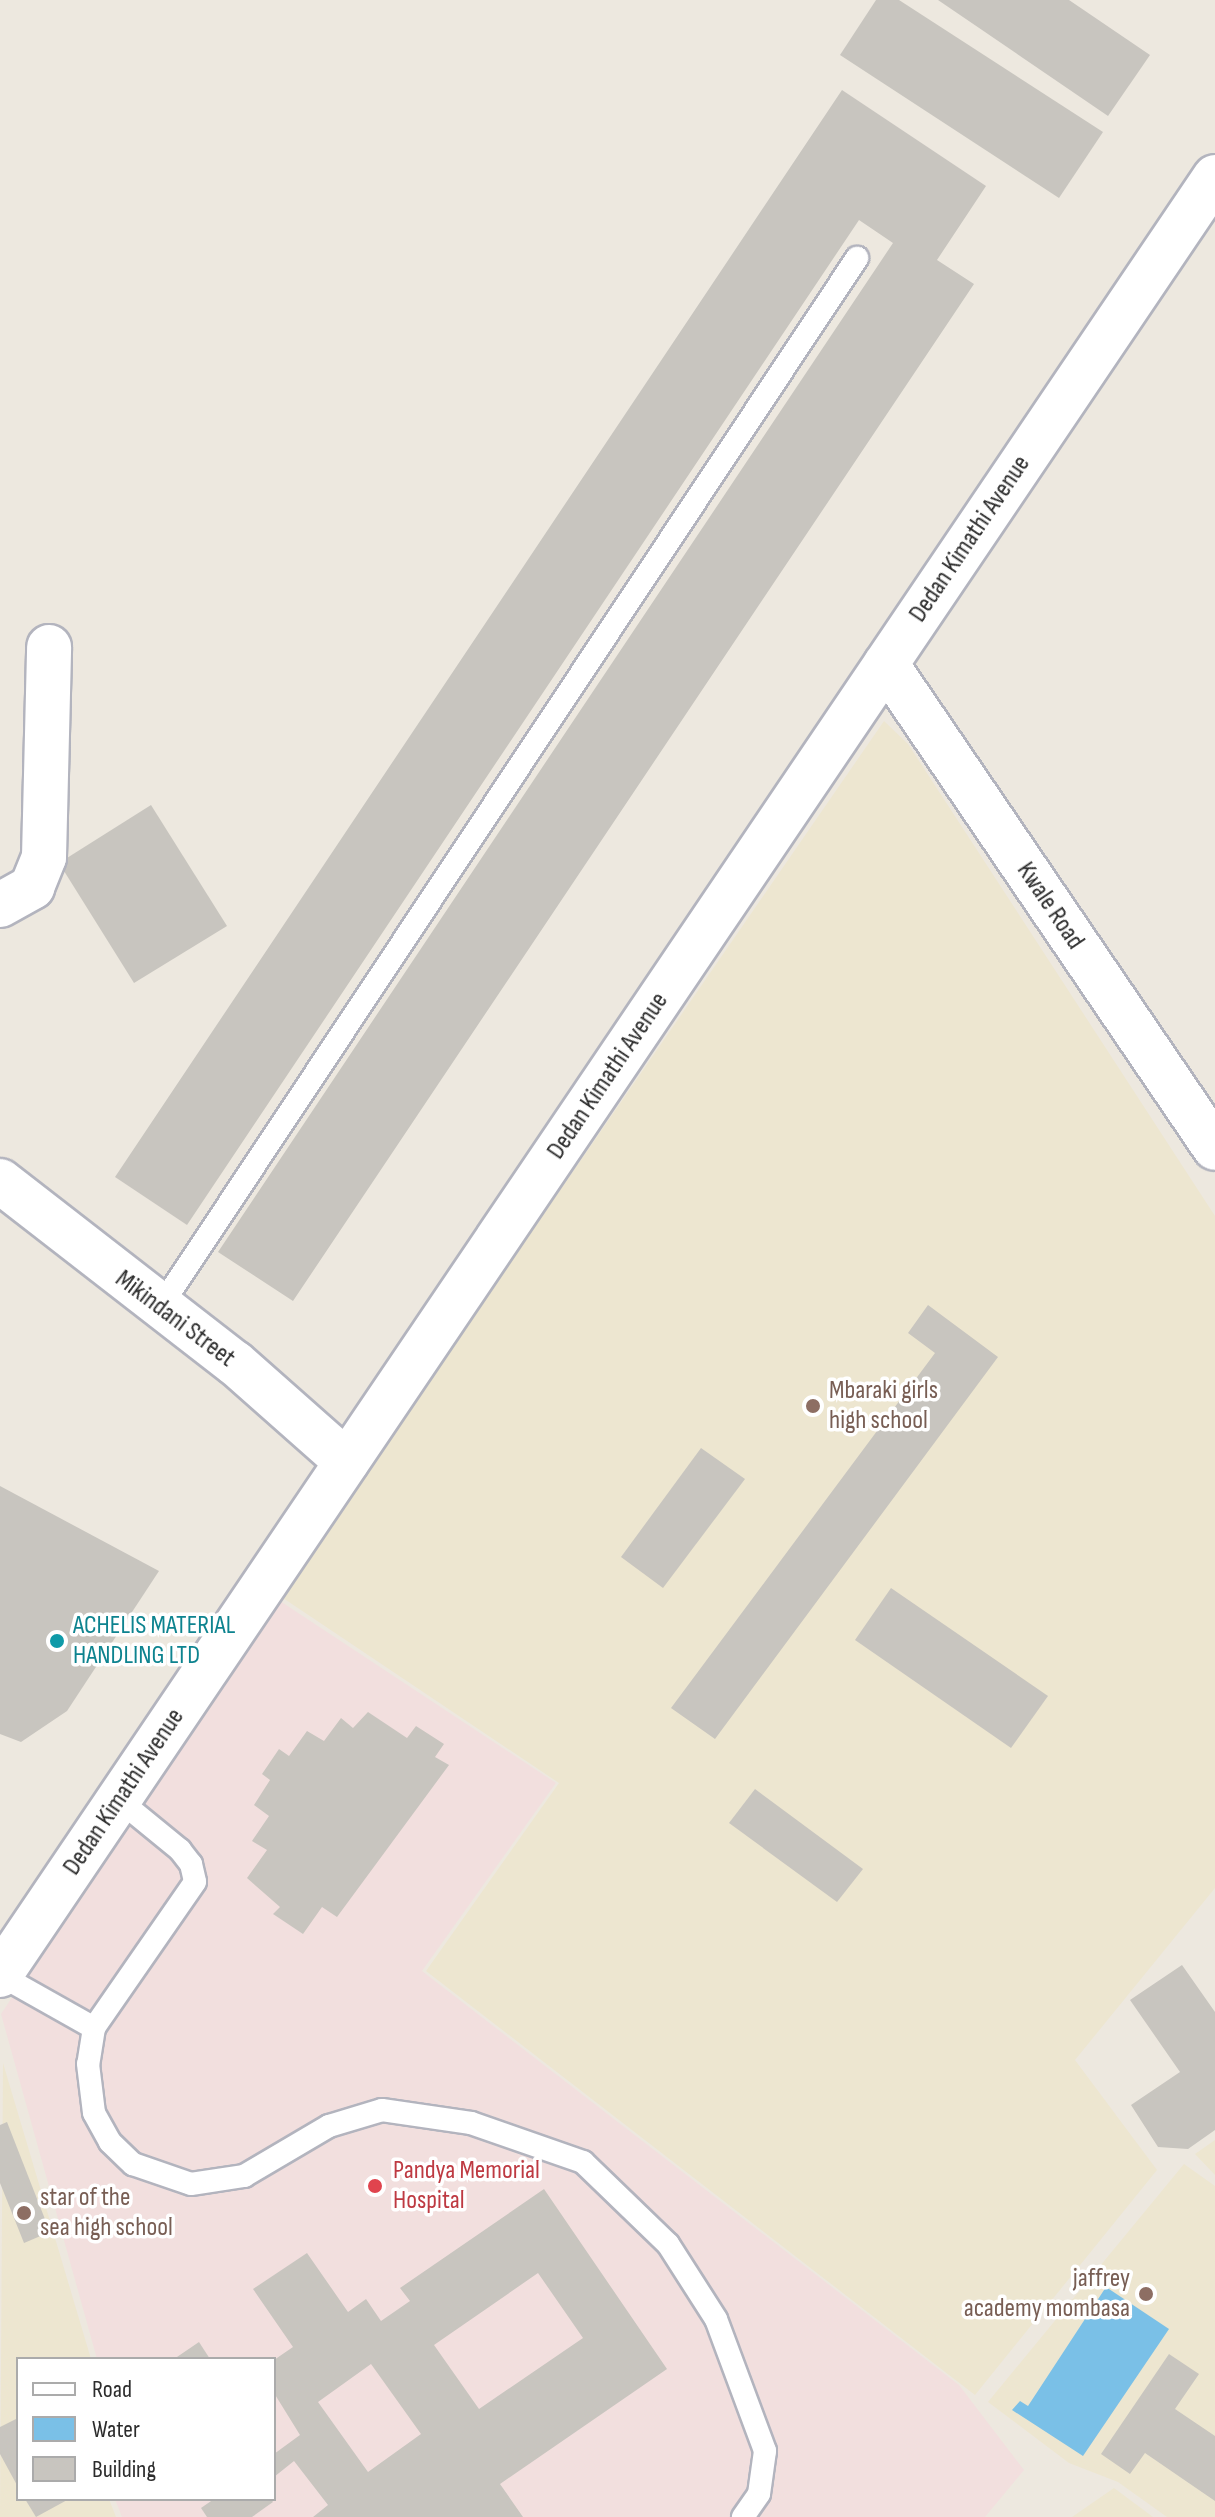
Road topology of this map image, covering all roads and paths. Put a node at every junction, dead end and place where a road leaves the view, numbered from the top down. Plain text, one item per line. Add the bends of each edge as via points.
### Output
1 (1215, 177) edge
2 (857, 258) dead end
3 (49, 647) dead end
4 (886, 664) junction
5 (0, 905) edge
6 (1215, 1148) edge
7 (3, 1196) edge
8 (159, 1309) junction
9 (347, 1462) junction
10 (119, 1800) junction
11 (0, 1975) edge
12 (94, 2028) junction
13 (743, 2517) edge

1 - 4 street, Dedan Kimathi Avenue
2 - 8 lane
3 - 5 street via 44,857 32,887
4 - 6 street, Kwale Road
4 - 9 street, Dedan Kimathi Avenue
7 - 8 street, Mikindani Street
8 - 9 street, Mikindani Street via 235,1363
9 - 10 street, Dedan Kimathi Avenue
10 - 11 street, Dedan Kimathi Avenue
10 - 12 lane via 180,1850 191,1864 195,1882
11 - 12 lane
12 - 13 lane via 88,2064 94,2113 110,2142 133,2164 191,2184 244,2176 329,2126 382,2110 471,2123 583,2162 668,2244 716,2319 765,2451 759,2494

